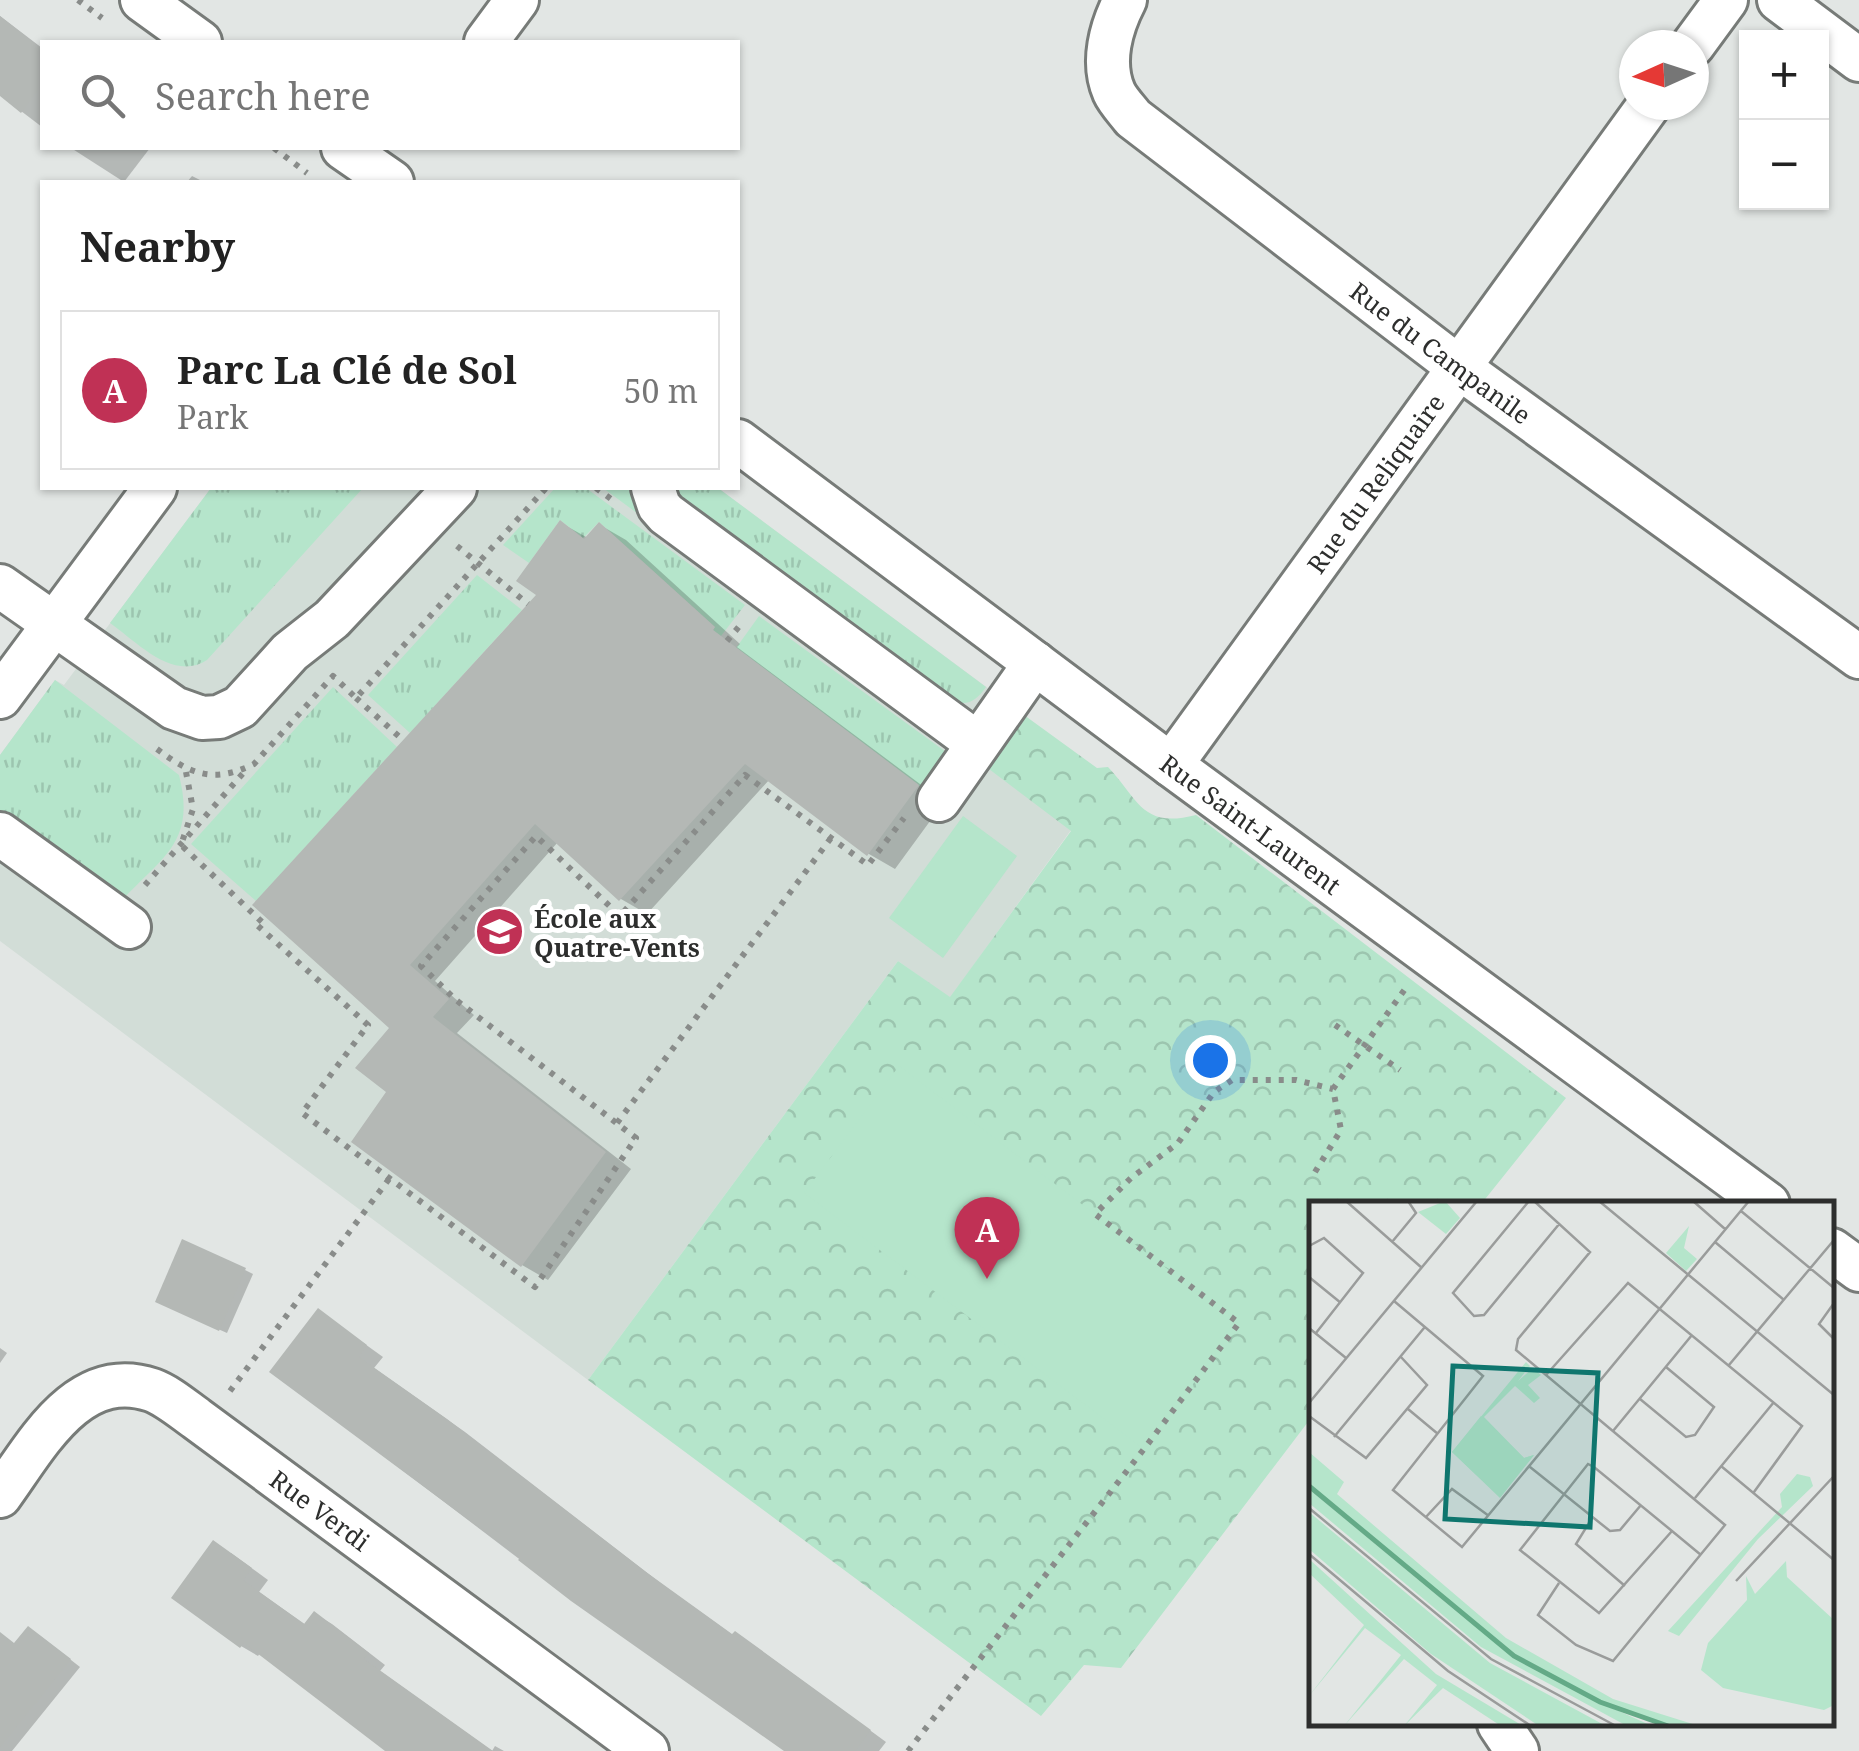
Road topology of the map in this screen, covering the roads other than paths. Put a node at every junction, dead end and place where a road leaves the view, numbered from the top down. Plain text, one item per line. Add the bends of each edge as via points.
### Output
1 (142, 0) edge
2 (518, 0) edge
3 (1125, 0) edge
4 (1726, 0) edge
5 (1779, 0) edge
6 (1704, 30) edge
7 (197, 40) edge
8 (488, 40) edge
9 (1859, 60) edge
10 (1638, 120) edge
11 (347, 150) edge
12 (393, 173) edge
13 (1457, 366) junction
14 (740, 443) edge
15 (153, 490) edge
16 (453, 490) edge
17 (654, 490) edge
18 (0, 586) edge
19 (52, 624) junction
20 (1859, 657) edge
21 (1035, 664) junction
22 (0, 696) edge
23 (977, 743) junction
24 (1171, 765) junction
25 (924, 806) road end
26 (0, 834) edge
27 (136, 908) road end
28 (1764, 1201) edge
29 (1834, 1251) edge
30 (1859, 1270) edge
31 (0, 1496) edge
32 (1501, 1726) edge
33 (647, 1751) edge
34 (1517, 1751) edge

1 - 7 street
2 - 8 street
3 - 13 street, Rue du Campanile via 1111,28 1109,59 1114,92 1133,118
4 - 6 street
5 - 9 street
10 - 13 street, Rue du Reliquaire
11 - 12 street
13 - 20 street, Rue du Campanile
13 - 24 street, Rue du Reliquaire
14 - 21 street, Rue Saint-Laurent
15 - 19 street
16 - 19 street via 332,619 240,706 219,717 174,708
17 - 23 street via 666,514
18 - 19 street
19 - 22 street
21 - 23 street
21 - 24 street, Rue Saint-Laurent
23 - 25 street
24 - 28 street, Rue Saint-Laurent
26 - 27 street
29 - 30 street
31 - 33 street, Rue Verdi via 80,1398 102,1388 151,1390
32 - 34 street

